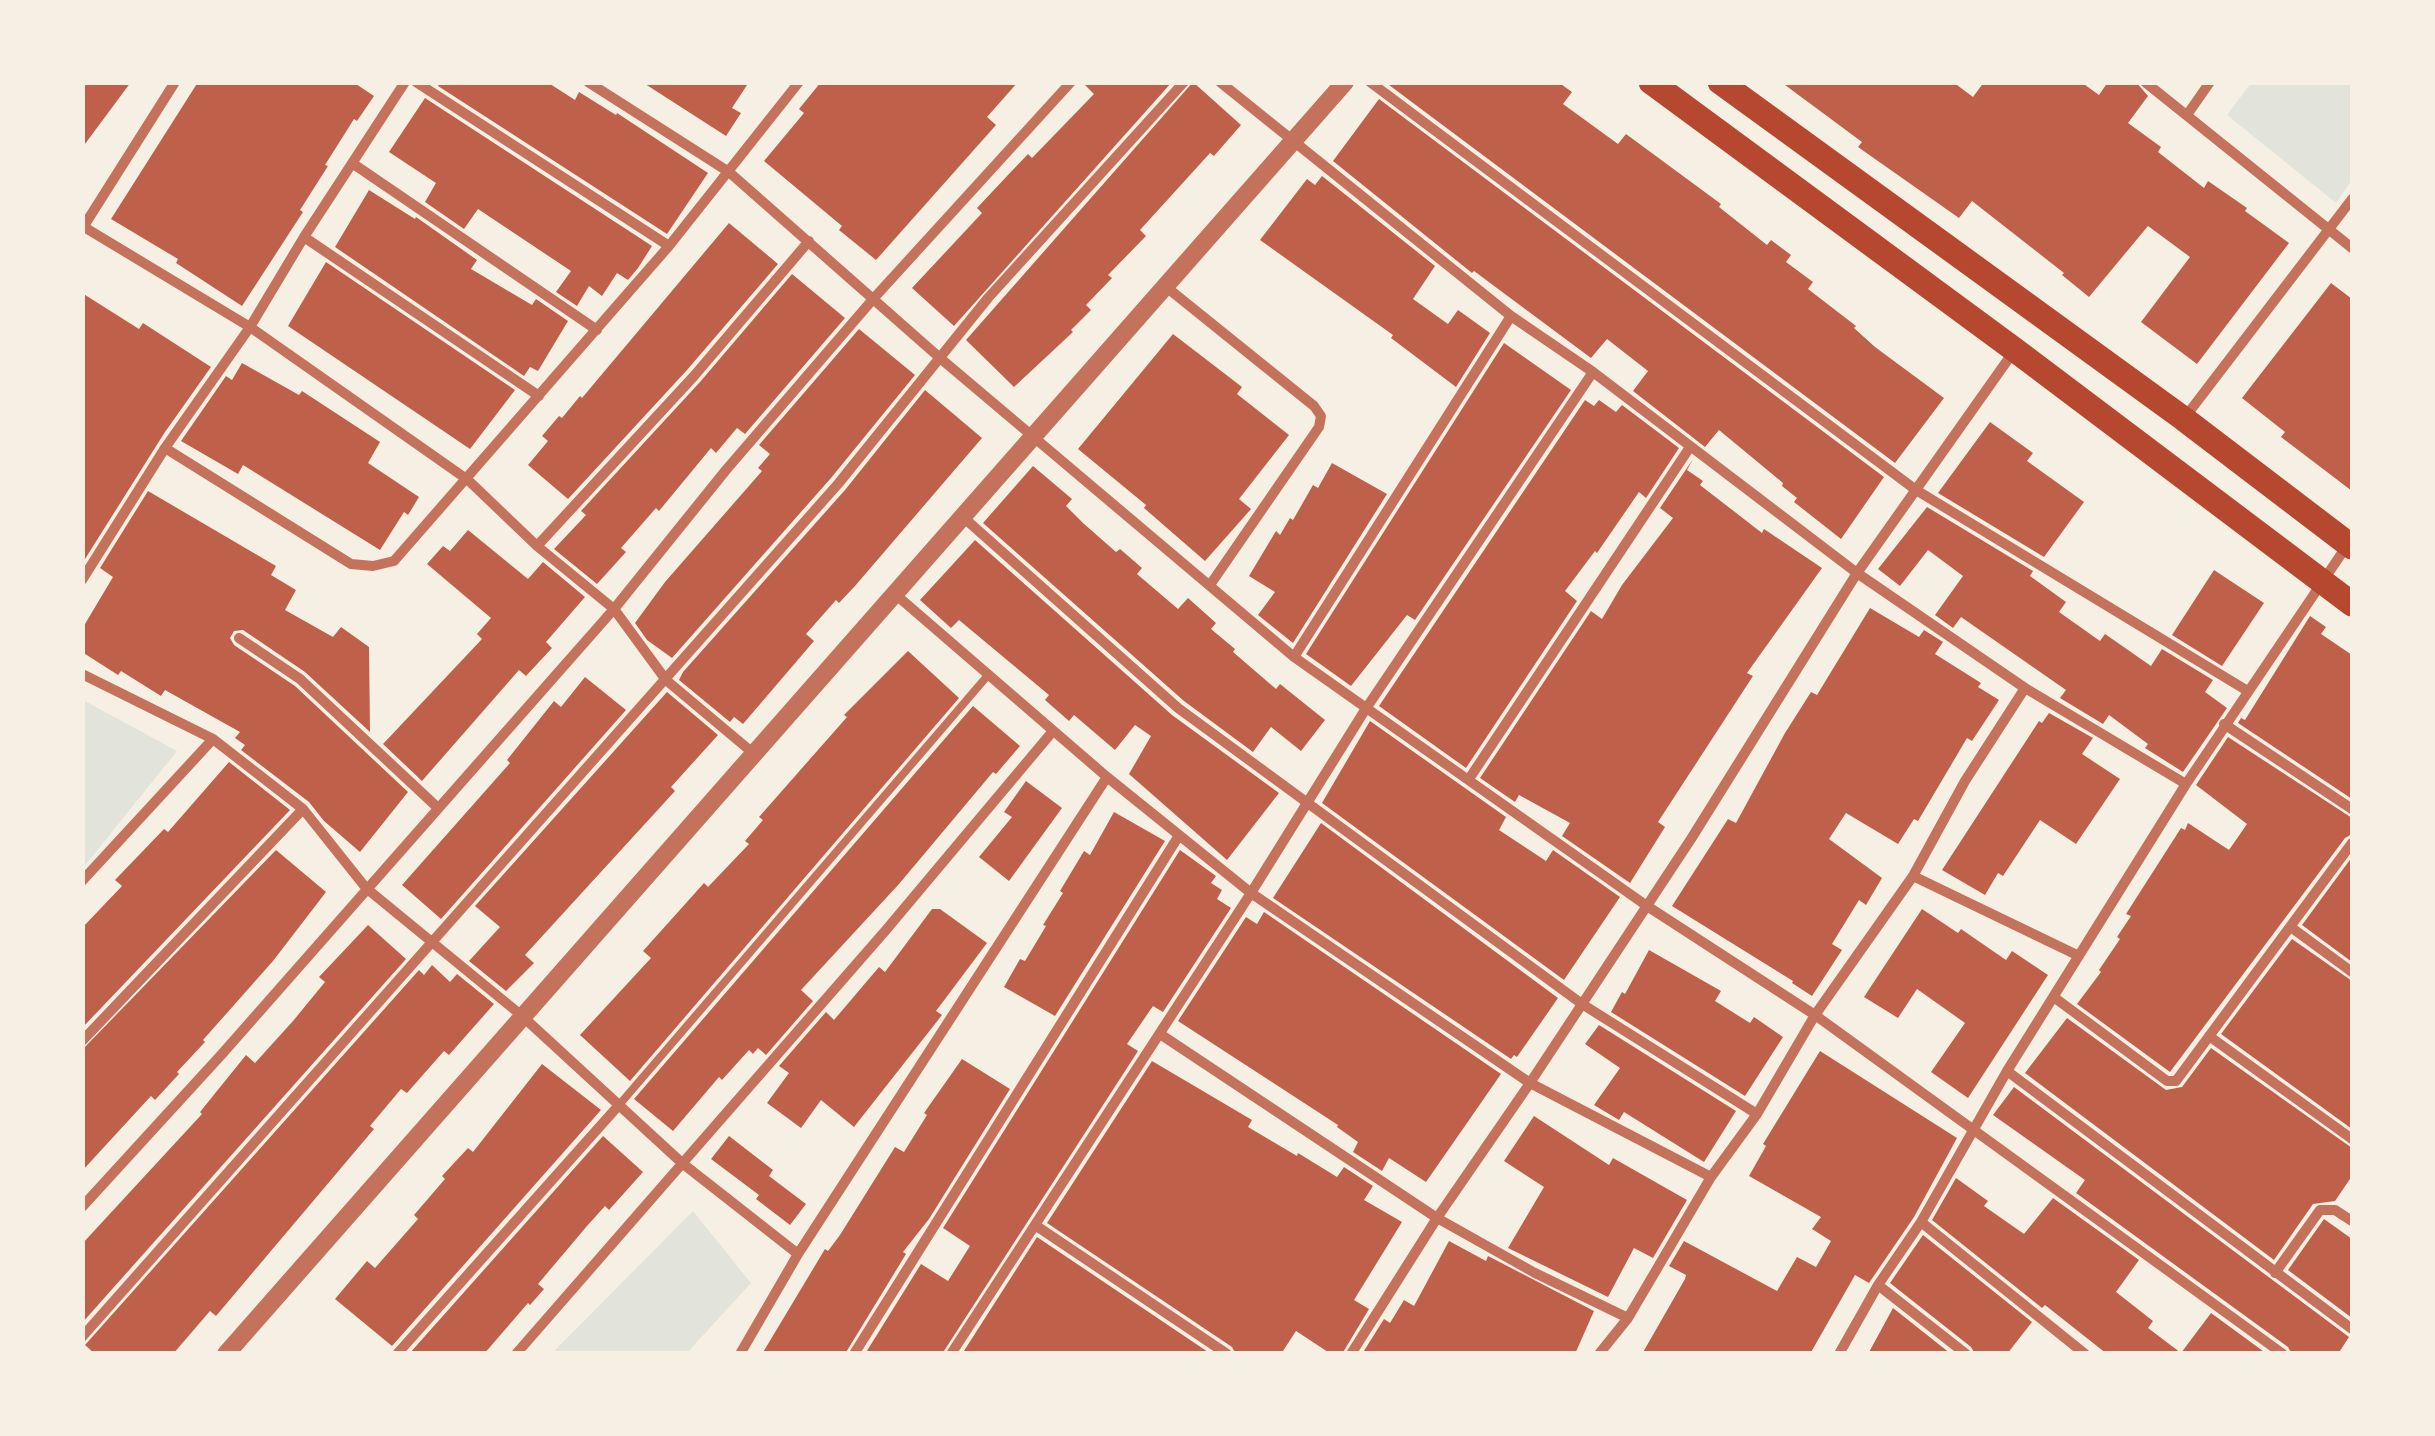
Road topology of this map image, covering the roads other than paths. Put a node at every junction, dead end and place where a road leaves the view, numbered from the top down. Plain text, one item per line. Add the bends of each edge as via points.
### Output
1 (175, 82) edge
2 (405, 82) edge
3 (416, 82) edge
4 (588, 82) edge
5 (799, 82) edge
6 (1071, 82) edge
7 (1184, 82) edge
8 (1220, 82) edge
9 (1346, 82) edge
10 (1370, 82) edge
11 (1650, 82) edge
12 (1720, 82) edge
13 (2145, 82) edge
14 (2210, 82) edge
15 (2187, 115) junction
16 (1292, 141) junction
17 (352, 163) junction
18 (728, 172) junction
19 (2352, 199) edge
20 (83, 228) edge
21 (2329, 230) junction
22 (304, 237) junction
23 (809, 241) junction
24 (669, 246) junction
25 (2352, 248) edge
26 (1164, 286) junction
27 (874, 298) junction
28 (1511, 316) junction
29 (250, 327) junction
30 (597, 330) junction
31 (2015, 350) junction
32 (940, 358) junction
33 (1593, 372) junction
34 (538, 396) junction
35 (2184, 418) junction
36 (1033, 434) junction
37 (1690, 447) junction
38 (165, 448) junction
39 (468, 480) junction
40 (1916, 490) junction
41 (963, 517) junction
42 (2350, 545) edge
43 (537, 546) junction
44 (1857, 572) junction
45 (82, 580) edge
46 (2322, 581) junction
47 (1210, 585) junction
48 (895, 594) junction
49 (2352, 604) edge
50 (614, 609) junction
51 (239, 638) dead end
52 (1294, 658) junction
53 (82, 674) edge
54 (990, 674) junction
55 (666, 680) junction
56 (2026, 688) junction
57 (2246, 690) junction
58 (1365, 710) junction
59 (2224, 724) junction
60 (1054, 731) junction
61 (213, 739) junction
62 (753, 753) junction
63 (1107, 777) junction
64 (1469, 779) junction
65 (2186, 784) junction
66 (1309, 803) junction
67 (438, 808) junction
68 (303, 809) junction
69 (2352, 809) edge
70 (1178, 837) junction
71 (2352, 844) edge
72 (1913, 876) junction
73 (82, 881) edge
74 (366, 888) junction
75 (1252, 893) junction
76 (1647, 906) junction
77 (2292, 928) junction
78 (436, 942) junction
79 (2078, 956) junction
80 (2352, 972) edge
81 (2055, 998) junction
82 (1582, 1004) junction
83 (1815, 1014) junction
84 (521, 1016) junction
85 (1160, 1034) junction
86 (2209, 1036) junction
87 (82, 1041) edge
88 (2007, 1072) junction
89 (1530, 1083) junction
90 (618, 1105) junction
91 (1756, 1114) junction
92 (1972, 1130) junction
93 (2352, 1139) edge
94 (682, 1162) junction
95 (1711, 1177) junction
96 (82, 1207) edge
97 (1437, 1218) junction
98 (2352, 1221) edge
99 (1921, 1222) junction
100 (1035, 1226) junction
101 (798, 1254) junction
102 (2275, 1273) junction
103 (1878, 1285) junction
104 (1628, 1318) junction
105 (2352, 1329) edge
106 (82, 1337) edge
107 (226, 1354) edge
108 (397, 1354) edge
109 (516, 1354) edge
110 (740, 1354) edge
111 (854, 1354) edge
112 (951, 1354) edge
113 (1227, 1354) edge
114 (1351, 1354) edge
115 (1599, 1354) edge
116 (1839, 1354) edge
117 (1966, 1354) edge
118 (2085, 1354) edge
119 (2283, 1354) edge

1 - 20 street
2 - 17 street
3 - 24 street
4 - 18 street
5 - 18 street
6 - 27 street
7 - 32 street
8 - 16 street
9 - 16 street
10 - 40 street
11 - 31 main road
12 - 35 main road
13 - 15 street
14 - 15 street
15 - 21 street
16 - 26 street
16 - 28 street
17 - 22 street
17 - 30 street
18 - 23 street
18 - 24 street
19 - 21 street
20 - 29 street
21 - 25 street
21 - 35 street
22 - 29 street
22 - 34 street
23 - 27 street
23 - 43 street
24 - 30 street
26 - 36 street
26 - 47 street via 1321,416
27 - 32 street
27 - 50 street
28 - 33 street
28 - 52 street
29 - 38 street
29 - 39 street
30 - 34 street
31 - 40 street
31 - 46 main road
32 - 36 street
32 - 55 street
33 - 37 street
33 - 58 street
34 - 39 street
35 - 42 main road
36 - 41 street
36 - 47 street
37 - 44 street
37 - 64 street
38 - 39 street via 351,564 394,561
38 - 45 street
39 - 43 street
40 - 44 street
40 - 57 street
41 - 48 street
41 - 66 street via 1178,708
42 - 46 street
43 - 50 street
44 - 56 street
44 - 76 street
46 - 49 main road
46 - 57 street
47 - 52 street
48 - 54 street
48 - 62 street
50 - 55 street
50 - 67 street
51 - 67 street via 300,679
52 - 58 street
53 - 61 street
54 - 60 street
54 - 90 lane
55 - 62 street
55 - 78 street
56 - 65 street
56 - 72 street
57 - 59 street
58 - 64 street
58 - 66 street
59 - 65 street
59 - 69 street
60 - 63 street
60 - 94 street
61 - 68 street
61 - 73 street
62 - 84 street
63 - 70 street
63 - 101 street
64 - 76 street
65 - 79 street
66 - 75 street
66 - 82 street
67 - 74 street
68 - 74 street
68 - 87 street
70 - 75 street
70 - 111 street
71 - 77 street
72 - 79 street
72 - 83 street
74 - 78 street
74 - 96 street
75 - 85 street
75 - 89 street
76 - 82 street
76 - 83 street
77 - 80 street
77 - 86 street
78 - 84 street
78 - 106 street
79 - 81 street
81 - 86 street via 2172,1083
81 - 88 street
82 - 89 street
82 - 91 street
83 - 91 street
83 - 92 street
84 - 90 street
84 - 107 street
85 - 97 street
85 - 100 street
86 - 93 street
88 - 92 street
88 - 102 street
89 - 95 street
89 - 97 street
90 - 94 street
90 - 108 street
91 - 95 street
92 - 99 street
92 - 119 street
94 - 101 street
94 - 109 street
95 - 104 street
97 - 104 street
97 - 114 street
98 - 102 street via 2320,1210
99 - 103 street
99 - 118 street
100 - 112 street
100 - 113 street
101 - 110 street
102 - 105 street
103 - 116 street
103 - 117 street
104 - 115 street

